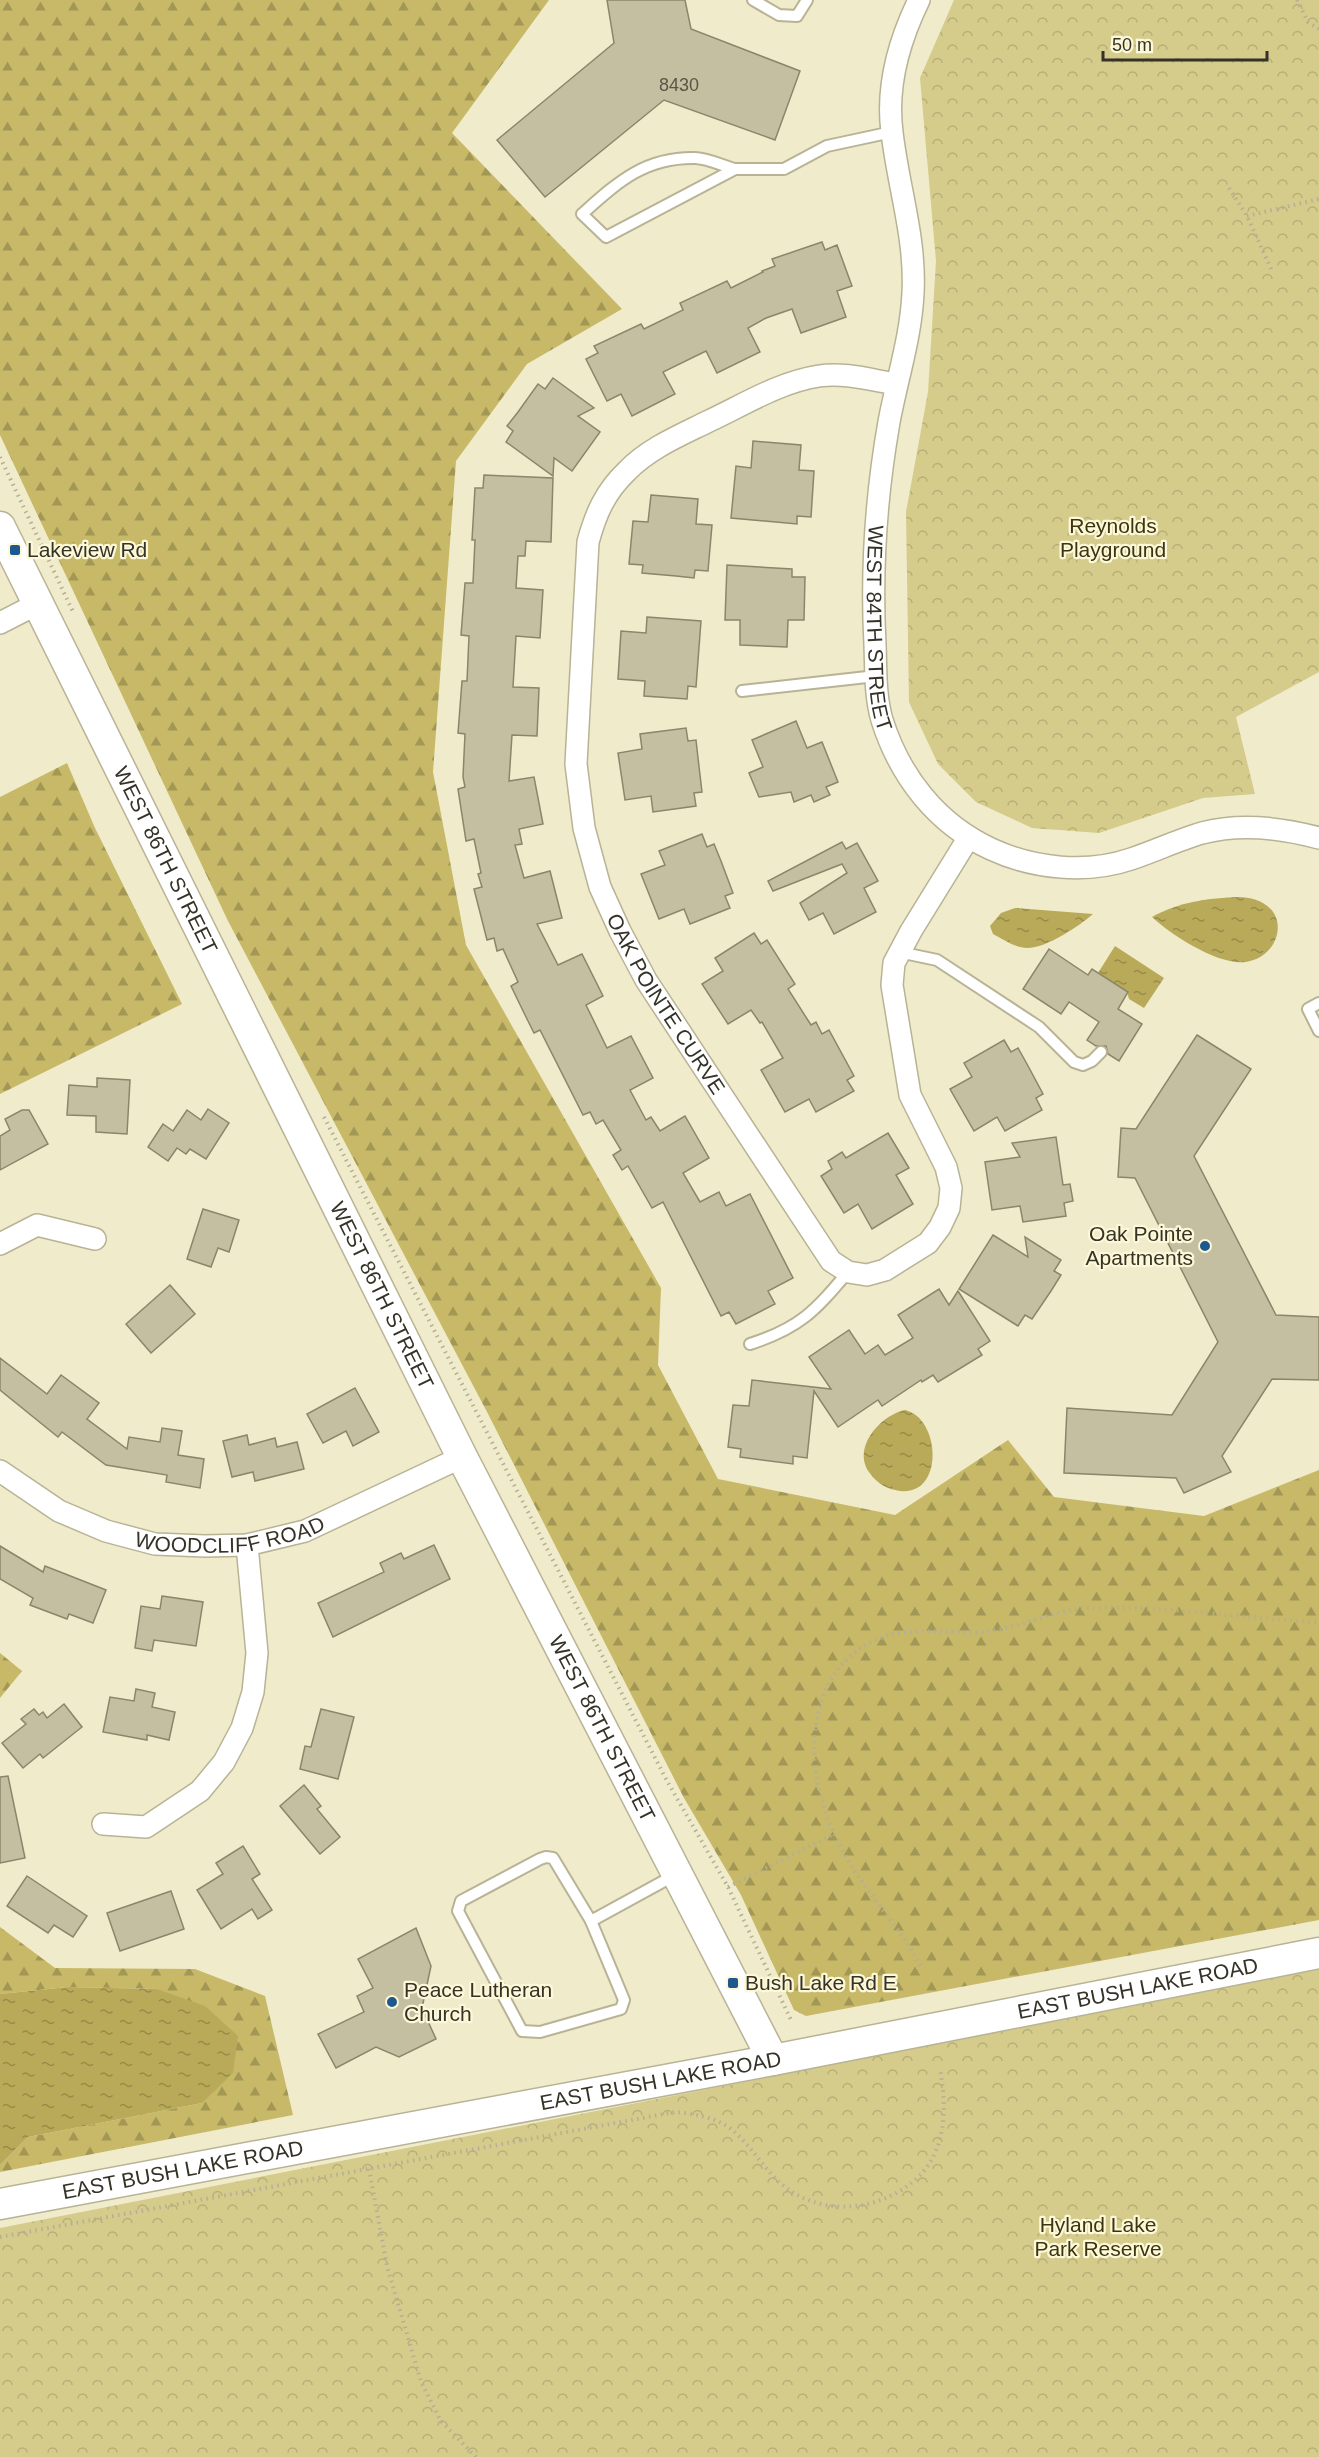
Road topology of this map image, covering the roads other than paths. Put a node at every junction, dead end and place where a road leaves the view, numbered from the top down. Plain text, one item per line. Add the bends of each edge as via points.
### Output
1 (753, 0) edge
2 (807, 0) edge
3 (919, 0) edge
4 (892, 132) junction
5 (735, 170) junction
6 (896, 384) junction
7 (0, 527) edge
8 (39, 603) junction
9 (0, 623) edge
10 (876, 676) junction
11 (742, 691) dead end
12 (969, 837) junction
13 (1319, 838) edge
14 (899, 952) junction
15 (1319, 1003) edge
16 (1319, 1031) edge
17 (1101, 1052) dead end
18 (95, 1239) dead end
19 (0, 1244) edge
20 (848, 1272) junction
21 (750, 1344) dead end
22 (462, 1457) junction
23 (0, 1471) edge
24 (247, 1545) junction
25 (103, 1824) dead end
26 (677, 1874) junction
27 (591, 1920) junction
28 (1319, 1953) edge
29 (773, 2060) junction
30 (0, 2204) edge

1 - 2 lane via 779,15 797,16
3 - 4 street, WEST 84TH STREET via 904,31 893,72
4 - 5 lane via 827,146 784,169
4 - 6 street, WEST 84TH STREET via 909,224 914,291 909,335
5 - 5 lane via 606,237 582,214 621,179 658,162 697,158
6 - 10 street, WEST 84TH STREET via 877,510 873,596
6 - 20 street, OAK POINTE CURVE via 841,375 799,380 775,388 663,444 628,469 610,489 597,511 588,542 576,764 584,828 600,887 646,980 831,1261
7 - 8 street, WEST 86TH STREET
8 - 9 street
8 - 22 street, WEST 86TH STREET
10 - 11 lane
10 - 12 street, WEST 84TH STREET via 882,717 911,781 932,808
12 - 13 street, WEST 84TH STREET via 1017,859 1054,867 1092,868 1128,860 1204,833 1249,827
12 - 14 street
14 - 17 lane via 937,960 1038,1027 1074,1062 1083,1065
14 - 20 street via 892,985 910,1095 946,1167 951,1188 949,1208 928,1244 885,1270 867,1275
15 - 16 lane via 1308,1009
18 - 19 street via 37,1225
20 - 21 lane via 799,1323
22 - 24 street, WOODCLIFF ROAD via 305,1531
22 - 26 street, WEST 86TH STREET
23 - 24 street, WOODCLIFF ROAD via 59,1511 106,1531 154,1544
24 - 25 street via 257,1653 254,1692 242,1728 224,1762 200,1791 146,1827
26 - 27 lane
26 - 29 street, WEST 86TH STREET
27 - 27 lane via 553,1858 546,1857 461,1900 458,1911 522,2031 530,2032 621,2009 624,2000
28 - 29 street, EAST BUSH LAKE ROAD
29 - 30 street, EAST BUSH LAKE ROAD

